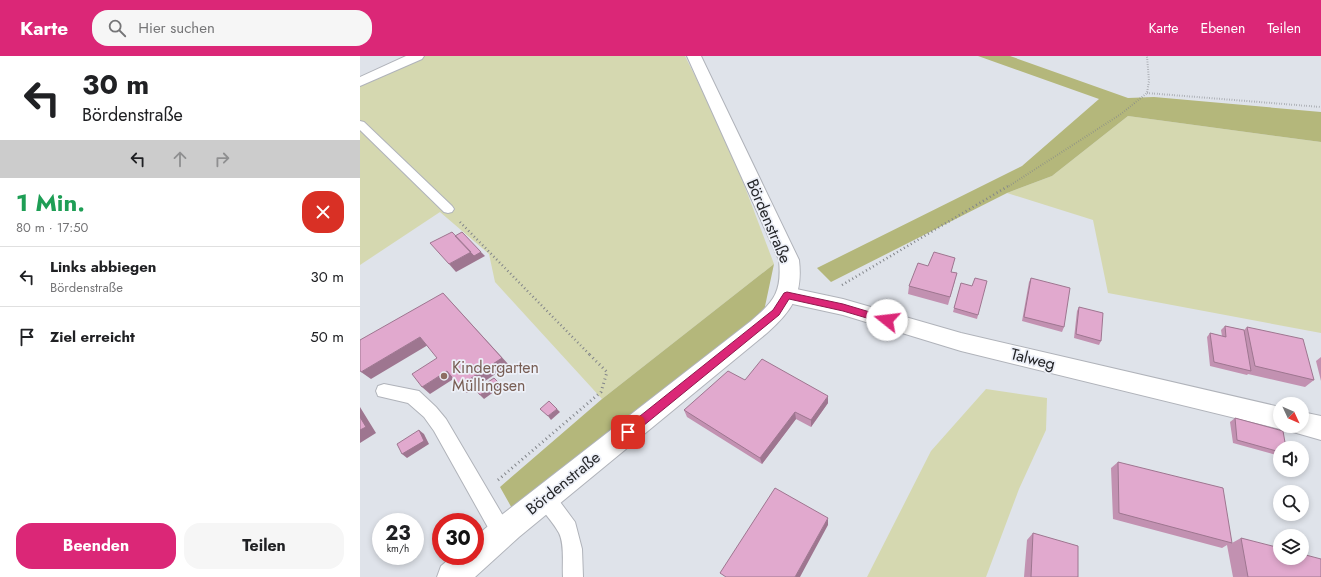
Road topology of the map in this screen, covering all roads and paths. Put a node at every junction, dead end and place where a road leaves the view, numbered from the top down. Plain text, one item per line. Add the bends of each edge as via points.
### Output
1 (417, 56) edge
2 (694, 56) edge
3 (1147, 56) edge
4 (360, 82) edge
5 (1147, 93) junction
6 (1321, 107) edge
7 (360, 124) edge
8 (448, 209) joint
9 (787, 295) junction
10 (826, 304) junction
11 (384, 391) dead end
12 (1273, 416) edge
13 (1309, 425) edge
14 (1321, 428) edge
15 (494, 484) dead end
16 (545, 498) junction
17 (502, 533) junction
18 (452, 577) edge
19 (573, 577) edge

1 - 4 street
2 - 9 street, Bördenstraße via 788,260 791,278
3 - 5 path
5 - 6 path
5 - 10 path via 1121,114 1002,190 843,284
7 - 8 lane
8 - 15 path via 607,372 600,392
9 - 10 street, Talweg
9 - 16 street, Bördenstraße via 776,313
10 - 12 street, Talweg via 976,345
11 - 17 lane via 412,396 430,412
13 - 14 street
16 - 17 street, Bördenstraße
16 - 19 lane via 568,529
17 - 18 street, Bördenstraße

